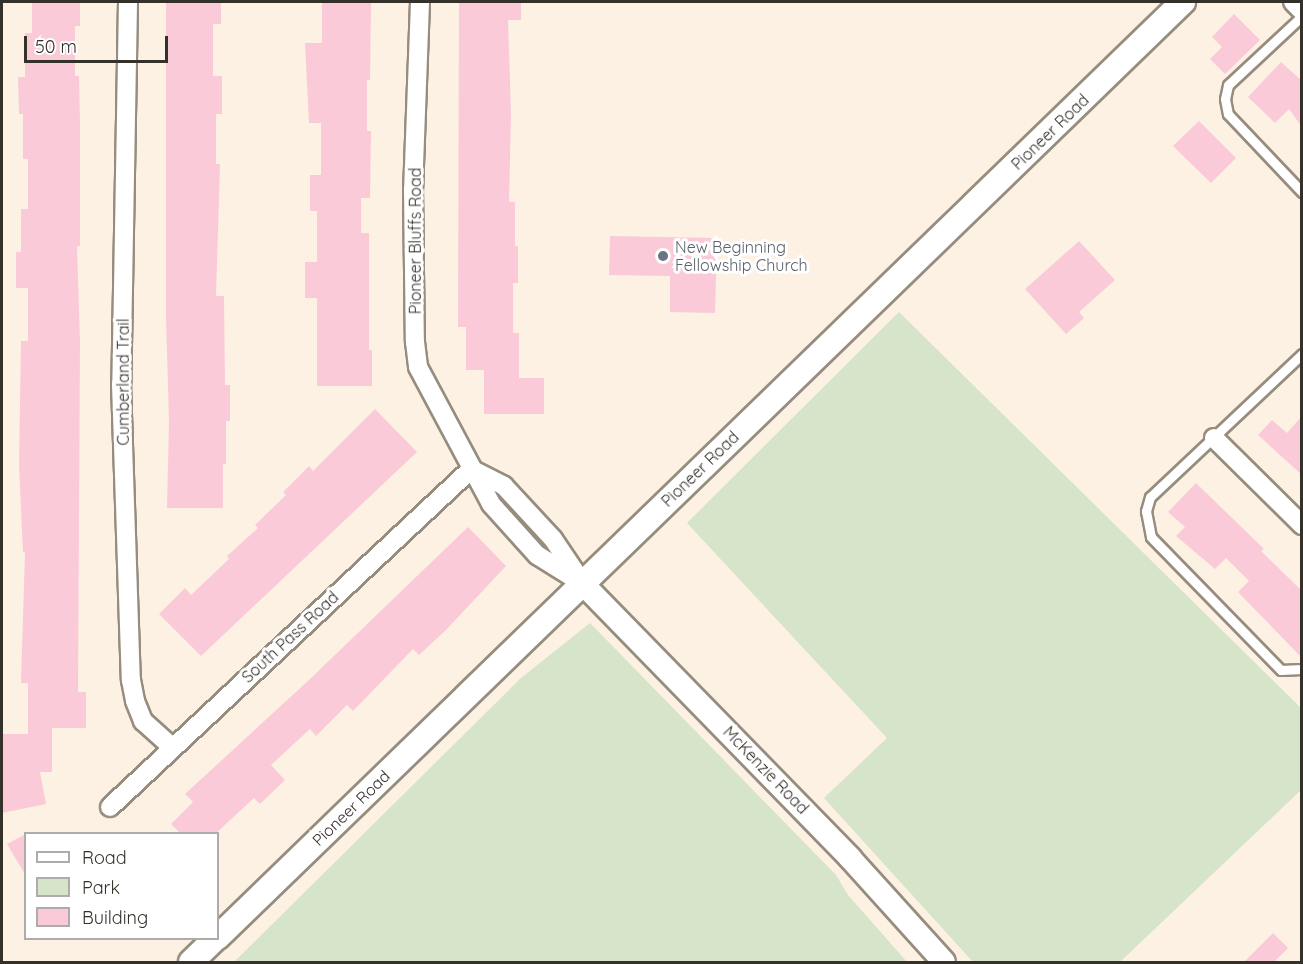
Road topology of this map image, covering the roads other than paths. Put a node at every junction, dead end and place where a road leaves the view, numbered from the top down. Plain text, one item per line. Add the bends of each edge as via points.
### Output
1 (128, 2) edge
2 (420, 2) edge
3 (1183, 2) edge
4 (1293, 2) edge
5 (1302, 11) edge
6 (1302, 16) edge
7 (1302, 192) edge
8 (1302, 354) edge
9 (1214, 438) junction
10 (471, 469) junction
11 (1302, 525) edge
12 (582, 583) junction
13 (1302, 669) edge
14 (172, 748) junction
15 (110, 807) dead end
16 (219, 936) edge
17 (215, 940) edge
18 (191, 963) edge
19 (944, 963) edge

1 - 14 street, Cumberland Trail via 121,384 130,680 143,721
2 - 10 street, Pioneer Bluffs Road via 413,189 415,342 418,367 426,386
3 - 12 main road, Pioneer Road
4 - 5 street
6 - 7 lane via 1228,85 1225,99 1228,114
8 - 9 lane
9 - 11 street
9 - 13 lane via 1150,497 1146,511 1151,537 1281,670
10 - 12 street, Pioneer Bluffs Road via 491,504 537,555
10 - 14 street, South Pass Road
12 - 16 main road, Pioneer Road
12 - 19 street, McKenzie Road via 850,858
14 - 15 street, South Pass Road
17 - 18 main road, Pioneer Road

